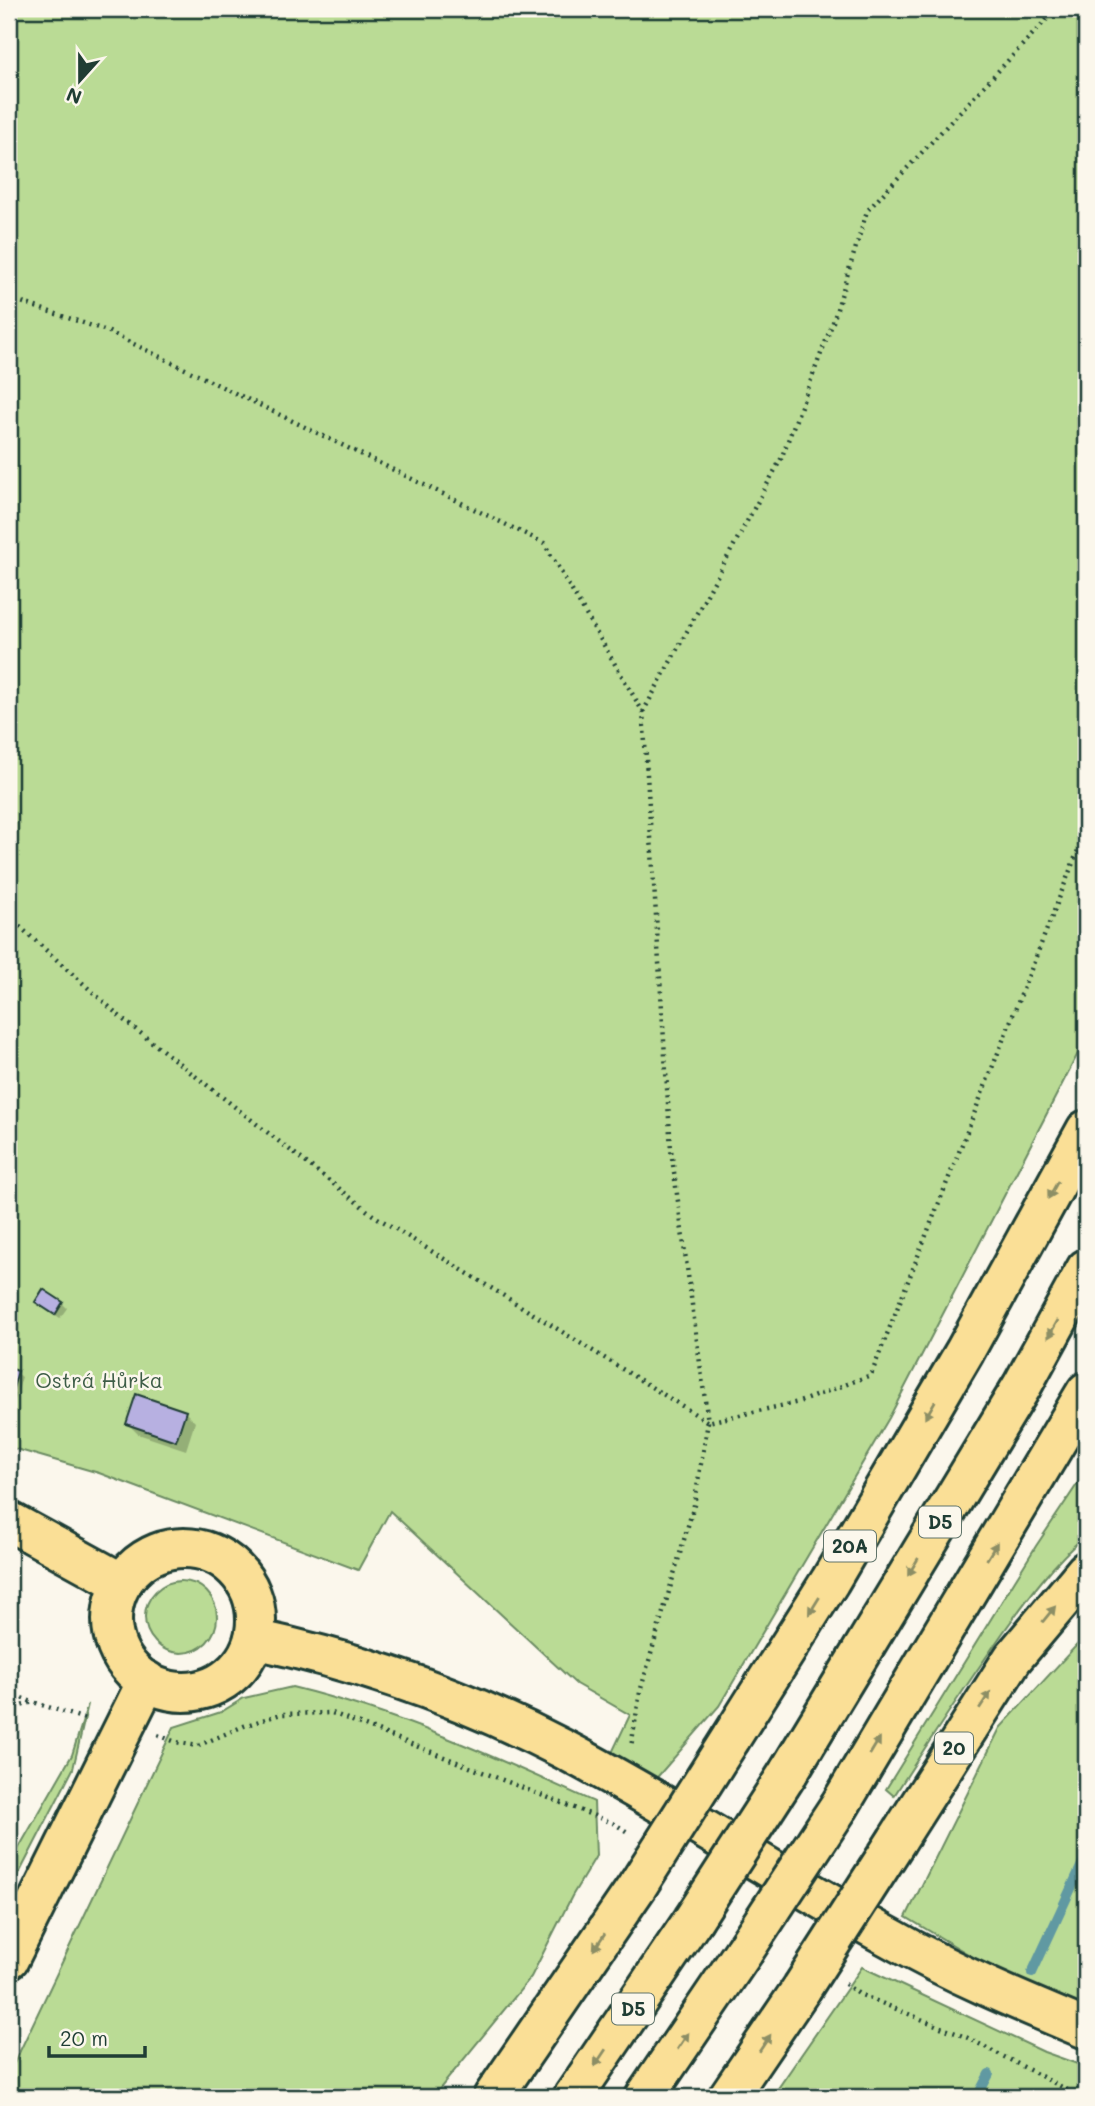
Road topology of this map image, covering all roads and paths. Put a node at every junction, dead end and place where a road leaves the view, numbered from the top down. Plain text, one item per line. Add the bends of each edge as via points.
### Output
1 (1060, 9) edge
2 (9, 298) edge
3 (643, 712) junction
4 (1086, 830) edge
5 (9, 918) edge
6 (1086, 1130) edge
7 (1086, 1269) edge
8 (1086, 1392) edge
9 (708, 1422) junction
10 (9, 1521) edge
11 (1086, 1572) edge
12 (122, 1583) junction
13 (254, 1639) junction
14 (148, 1681) junction
15 (9, 1693) edge
16 (33, 1702) junction
17 (9, 1710) edge
18 (136, 1729) junction
19 (626, 1783) junction
20 (615, 1824) dead end
21 (9, 1959) edge
22 (1086, 2029) edge
23 (493, 2097) edge
24 (573, 2097) edge
25 (645, 2097) edge
26 (728, 2097) edge

1 - 3 path via 867,211 833,322 781,459
2 - 3 path via 107,331 544,542
3 - 9 path via 671,1150
4 - 9 path via 872,1375 799,1402
5 - 9 path via 125,1020 373,1215
6 -> 23 main road, 20A, bridge via 830,1581 638,1885
7 -> 24 main road, D5, bridge via 1015,1397 788,1773
25 -> 8 main road, bridge via 839,1805
9 - 19 path via 694,1504 640,1692
10 - 12 main road
26 -> 11 main road, 20, bridge via 1013,1658
12 - 13 main road via 136,1565 156,1553 178,1548 222,1558 240,1573 251,1593 256,1615
12 - 14 main road via 112,1626 130,1667
13 - 14 main road via 230,1675 211,1686 168,1690
13 - 19 main road via 363,1666 442,1695
14 - 18 main road
15 - 16 path
16 - 17 path
16 - 18 path
18 - 20 path via 197,1746 281,1714 332,1713
18 - 21 main road
19 - 22 main road via 890,1938

